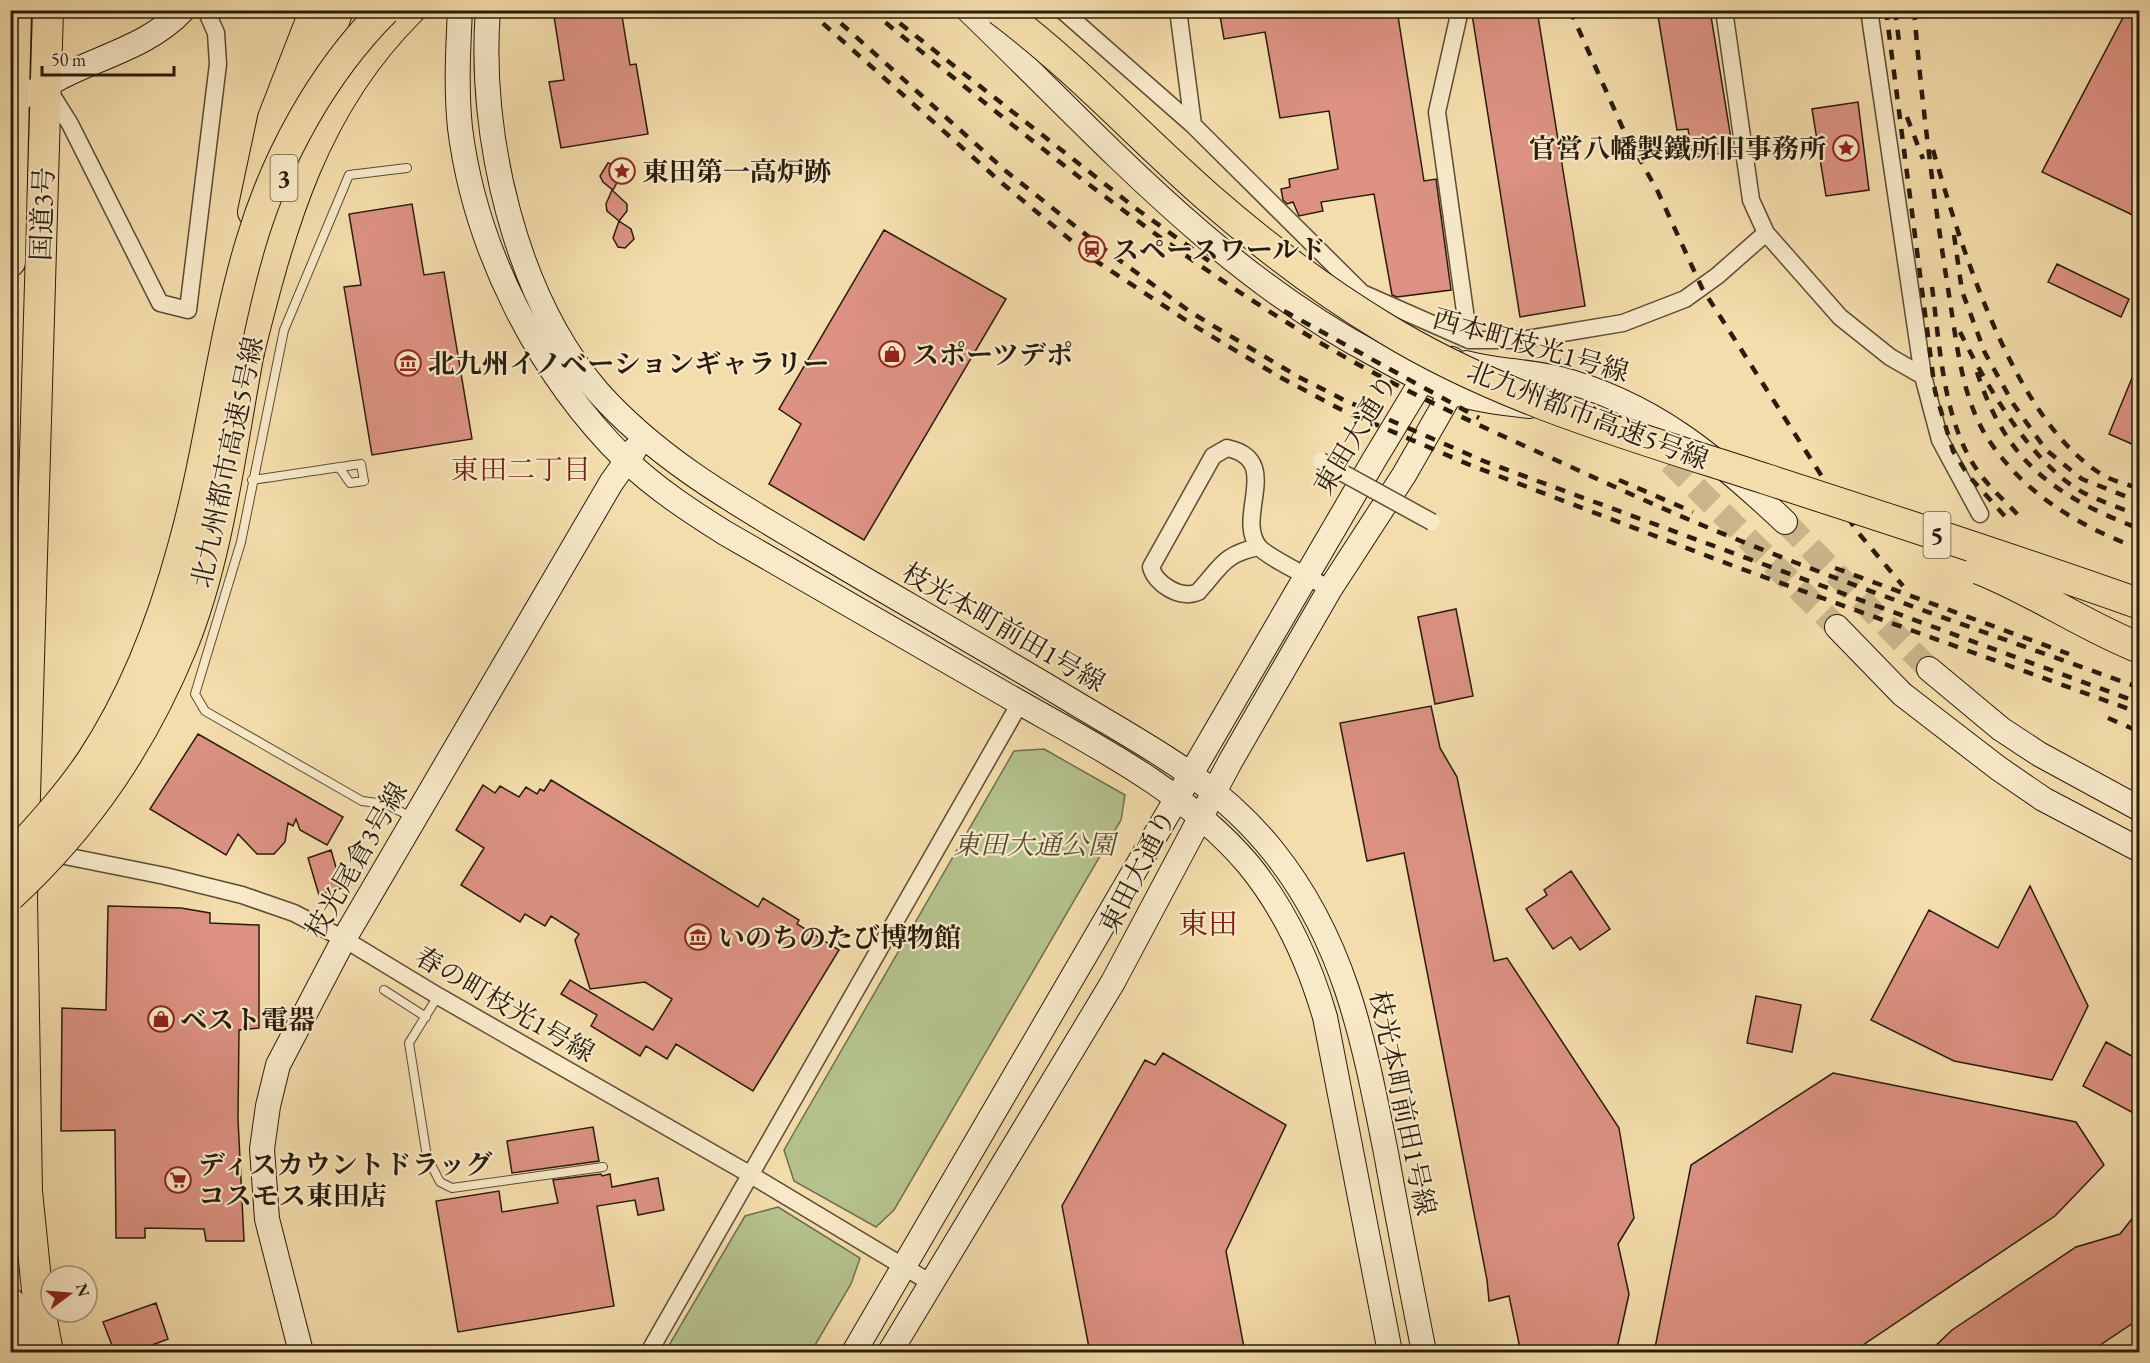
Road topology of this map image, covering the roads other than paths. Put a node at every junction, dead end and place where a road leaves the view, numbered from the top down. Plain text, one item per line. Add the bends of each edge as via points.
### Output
1 (16, 10) edge
2 (48, 10) edge
3 (183, 10) edge
4 (206, 10) edge
5 (315, 10) edge
6 (338, 10) edge
7 (385, 10) edge
8 (410, 10) edge
9 (460, 10) edge
10 (488, 10) edge
11 (968, 10) edge
12 (999, 10) edge
13 (1009, 10) edge
14 (1018, 10) edge
15 (1062, 10) edge
16 (1178, 10) edge
17 (1460, 10) edge
18 (1724, 10) edge
19 (1869, 10) edge
20 (1074, 70) junction
21 (45, 86) junction
22 (13, 101) edge
23 (1193, 125) junction
24 (407, 168) dead end
25 (1766, 233) junction
26 (10, 262) edge
27 (238, 292) junction
28 (1469, 340) junction
29 (249, 352) junction
30 (1452, 360) junction
31 (1923, 376) junction
32 (1423, 379) junction
33 (1452, 392) junction
34 (645, 439) junction
35 (626, 460) junction
36 (1321, 461) dead end
37 (1670, 462) tunnel mouth
38 (339, 467) dead end
39 (1735, 469) junction
40 (252, 480) junction
41 (1980, 514) dead end
42 (1432, 522) dead end
43 (1785, 522) tunnel mouth
44 (1259, 547) junction
45 (1306, 576) junction
46 (2009, 581) junction
47 (1330, 589) junction
48 (2139, 604) edge
49 (1837, 627) tunnel mouth
50 (2139, 630) edge
51 (2139, 648) edge
52 (1929, 669) tunnel mouth
53 (1020, 703) junction
54 (1191, 773) junction
55 (1215, 790) junction
56 (1177, 799) junction
57 (2139, 809) edge
58 (1198, 818) junction
59 (414, 819) junction
60 (2139, 850) edge
61 (16, 854) edge
62 (16, 897) edge
63 (344, 939) junction
64 (384, 990) dead end
65 (438, 996) junction
66 (426, 1017) junction
67 (10, 1060) edge
68 (18, 1159) edge
69 (603, 1167) dead end
70 (751, 1175) junction
71 (10, 1217) edge
72 (905, 1265) junction
73 (931, 1283) junction
74 (32, 1303) edge
75 (27, 1353) edge
76 (48, 1353) edge
77 (61, 1353) edge
78 (301, 1353) edge
79 (649, 1353) edge
80 (854, 1353) edge
81 (891, 1353) edge
82 (1390, 1353) edge
83 (1424, 1353) edge

1 - 22 highway, 国道3号
2 - 21 highway, 国道3号
3 - 21 street via 142,42
4 - 21 street via 216,33 218,64 188,310 160,303 66,117
5 - 27 highway, 3, bridge via 273,118
6 - 29 highway, 3, bridge via 296,129
7 - 27 highway, bridge via 342,59 288,149 251,241
8 - 29 highway, 北九州都市高速5号線 via 364,62 319,136 275,247
9 - 35 street via 460,129 480,218 506,288 539,350 577,406
10 - 34 street, 枝光本町前田1号線 via 492,139 507,214 560,338 596,389
11 - 32 street, 西本町枝光1号線 via 1193,225 1276,296 1338,335
12 - 20 highway, 北九州都市高速5号線, bridge
13 - 20 highway, bridge
14 - 30 street, 西本町枝光1号線 via 1180,171 1273,249 1377,322
15 - 23 street
16 - 23 street
17 - 28 street via 1437,112
18 - 25 street via 1751,200
19 - 31 street
20 - 39 highway, 北九州都市高速5号線, bridge via 1248,231 1331,294 1386,329 1542,404
21 - 22 street
21 - 61 highway, 国道3号
22 - 26 highway, 国道3号
23 - 28 street via 1362,293
24 - 40 lane via 349,175 284,330
25 - 28 street via 1684,299 1623,323 1521,340
25 - 31 street via 1840,317 1890,357
27 - 61 highway, bridge via 183,547 158,625 128,698 92,760
29 - 62 highway, 北九州都市高速5号線, bridge via 220,507 184,643 127,758 91,810
30 - 32 street, 東田大通り
30 - 33 street
30 - 43 street, 西本町枝光1号線 via 1554,378 1632,405 1712,456
31 - 41 street via 1940,440
32 - 33 street, 西本町枝光1号線
32 - 45 street, 東田大通り
33 - 37 street, 西本町枝光1号線 via 1487,401 1599,415 1638,437
33 - 47 street, 東田大通り
34 - 35 street, 枝光尾倉3号線
34 - 54 street, 枝光本町前田1号線 via 700,481
35 - 53 street via 684,507 724,533
35 - 59 street, 枝光尾倉3号線
36 - 42 street, bridge
38 - 40 lane
39 - 46 highway, bridge
39 - 48 highway, 北九州都市高速5号線 / 5, bridge
40 - 59 lane via 241,542 195,694 205,711 362,801 385,804
44 - 44 street via 1224,560 1192,595 1182,595 1160,581 1151,567 1213,456 1222,449 1243,456 1254,469 1257,486 1250,517
44 - 45 street
45 - 47 street
45 - 54 street, 東田大通り
46 - 50 highway, bridge
46 - 51 highway, bridge via 2107,635
47 - 55 street, 東田大通り
49 - 60 street via 1902,694 1998,768 2043,799
52 - 57 street via 2001,729
53 - 56 street via 1146,776
53 - 70 street
54 - 55 street, 枝光本町前田1号線
54 - 56 street, 東田大通り
55 - 58 street, 東田大通り
55 - 83 street, 枝光本町前田1号線 via 1272,849 1296,881 1347,983 1364,1039
56 - 58 street
56 - 72 street, 東田大通り
58 - 73 street, 東田大通り via 1113,982
58 - 82 street via 1254,872 1311,968 1325,1017
59 - 63 street, 枝光尾倉3号線
61 - 62 highway, 国道3号
61 - 63 street, 春の町枝光1号線 via 165,876 242,895 294,913
62 - 67 street
62 - 68 highway, 国道3号
63 - 65 street, 春の町枝光1号線
63 - 78 street, 枝光尾倉3号線 via 278,1065 262,1149 267,1219
64 - 66 lane
65 - 66 lane
65 - 70 street, 春の町枝光1号線
66 - 69 lane via 409,1043 427,1157 440,1182 452,1188
68 - 71 street
68 - 74 highway, 国道3号 via 38,1200
70 - 72 street, 春の町枝光1号線
70 - 79 street
72 - 73 street, 春の町枝光1号線
72 - 80 street, 東田大通り
73 - 81 street, 東田大通り
74 - 75 highway
74 - 76 highway
74 - 77 highway

